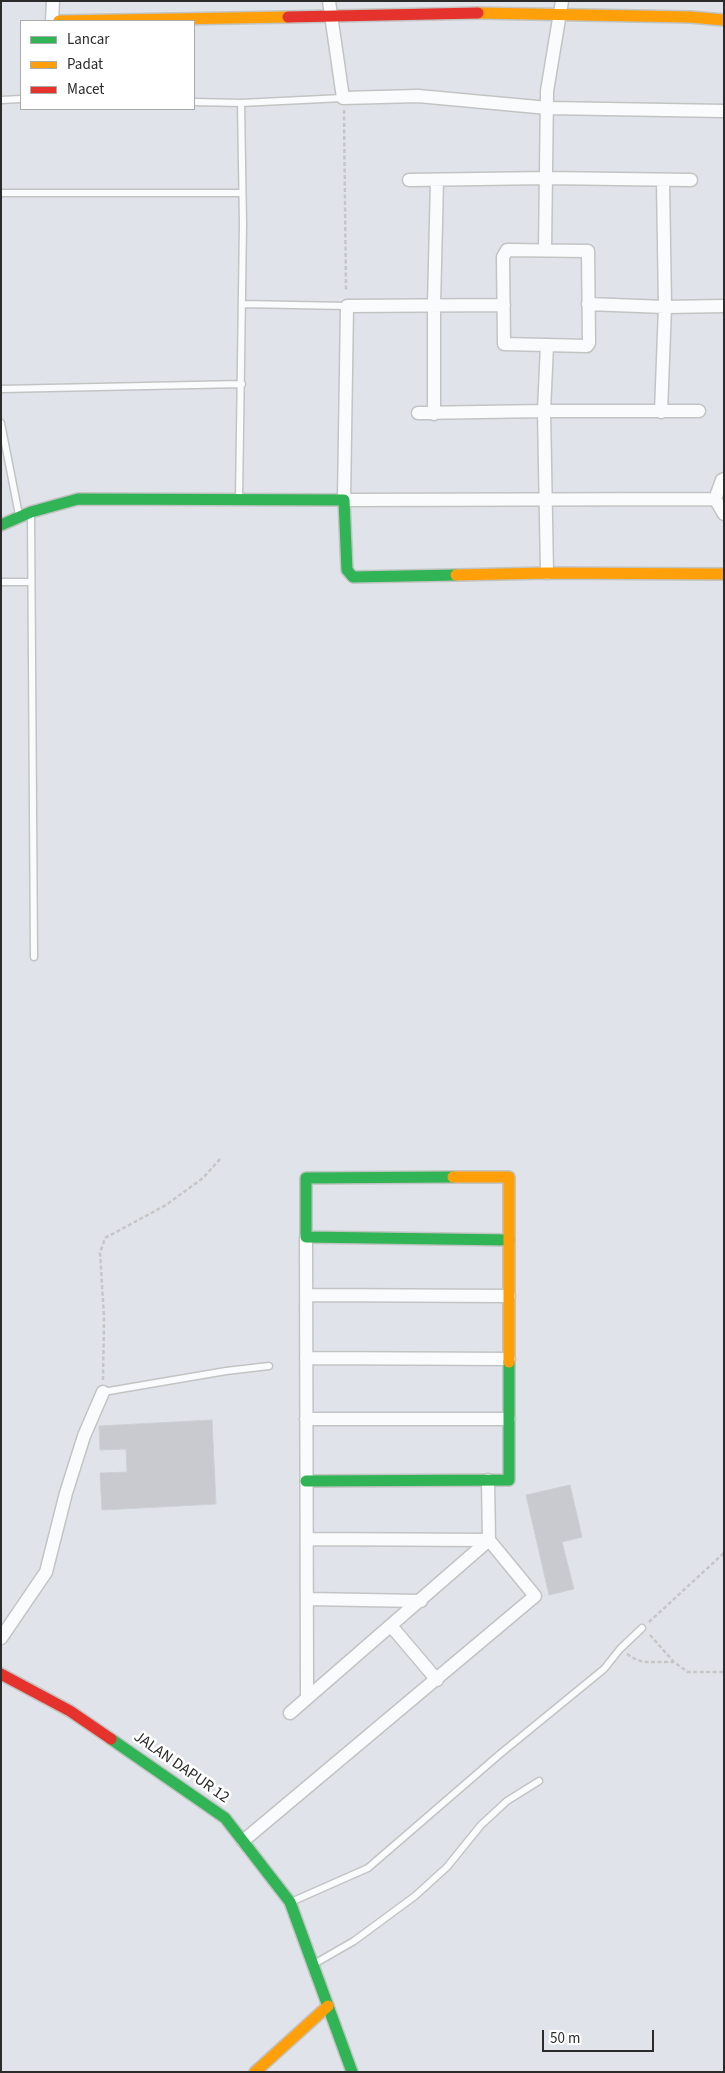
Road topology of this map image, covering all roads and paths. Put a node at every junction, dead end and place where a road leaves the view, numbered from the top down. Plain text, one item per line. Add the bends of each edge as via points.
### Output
1 (53, 1) edge
2 (329, 1) edge
3 (481, 7) edge
4 (562, 7) edge
5 (330, 15) junction
6 (52, 20) edge
7 (140, 20) edge
8 (724, 20) edge
9 (344, 98) junction
10 (20, 99) edge
11 (1, 100) edge
12 (195, 102) edge
13 (241, 103) junction
14 (548, 108) junction
15 (724, 112) edge
16 (547, 178) junction
17 (409, 180) dead end
18 (437, 180) junction
19 (691, 180) dead end
20 (663, 181) junction
21 (1, 193) edge
22 (242, 193) junction
23 (545, 250) junction
24 (242, 304) junction
25 (588, 304) junction
26 (434, 305) junction
27 (504, 305) junction
28 (347, 306) junction
29 (665, 306) junction
30 (724, 306) edge
31 (547, 345) junction
32 (242, 384) junction
33 (1, 389) edge
34 (544, 411) junction
35 (699, 411) dead end
36 (661, 412) junction
37 (418, 413) dead end
38 (434, 414) junction
39 (1, 423) edge
40 (724, 479) edge
41 (545, 499) junction
42 (715, 499) junction
43 (240, 500) junction
44 (344, 500) junction
45 (31, 512) junction
46 (724, 514) edge
47 (20, 517) junction
48 (1, 525) edge
49 (547, 573) junction
50 (724, 574) edge
51 (1, 582) edge
52 (31, 582) junction
53 (34, 957) dead end
54 (221, 1158) dead end
55 (306, 1237) junction
56 (509, 1240) junction
57 (306, 1295) junction
58 (509, 1296) junction
59 (306, 1358) junction
60 (509, 1359) junction
61 (269, 1366) dead end
62 (103, 1392) junction
63 (306, 1419) junction
64 (509, 1419) junction
65 (488, 1480) junction
66 (306, 1481) junction
67 (306, 1539) junction
68 (489, 1540) junction
69 (724, 1553) edge
70 (307, 1599) junction
71 (421, 1601) junction
72 (392, 1626) junction
73 (642, 1628) junction
74 (1, 1638) edge
75 (620, 1649) junction
76 (674, 1662) junction
77 (724, 1672) edge
78 (1, 1674) edge
79 (437, 1680) junction
80 (307, 1698) junction
81 (290, 1713) dead end
82 (538, 1781) dead end
83 (243, 1841) junction
84 (290, 1902) junction
85 (313, 1965) junction
86 (328, 2006) junction
87 (255, 2072) edge
88 (352, 2072) edge

1 - 6 street
2 - 5 street
3 - 4 street
3 - 5 street
4 - 8 street
4 - 14 street
5 - 7 street
5 - 9 street
9 - 13 lane
9 - 14 street via 418,96
9 - 28 path
10 - 11 lane
12 - 13 lane
13 - 22 lane
14 - 15 street
14 - 16 street
16 - 18 street
16 - 20 street
16 - 23 street
17 - 18 street
18 - 26 street
19 - 20 street
20 - 29 street
21 - 22 lane
22 - 24 lane
23 - 25 street via 588,251
23 - 27 street via 504,252
24 - 28 lane
24 - 32 lane
25 - 29 street
25 - 31 street via 587,346
26 - 27 street
26 - 28 street
26 - 38 street
27 - 31 street via 504,344
28 - 44 street
29 - 30 street
29 - 36 street
31 - 34 street
32 - 33 lane
32 - 43 lane
34 - 36 street
34 - 38 street
34 - 41 street
35 - 36 street
37 - 38 street
39 - 47 lane
40 - 42 street
41 - 42 street
41 - 44 street
41 - 49 street
42 - 46 street
43 - 44 street
43 - 45 street via 78,499
44 - 49 street via 347,570 353,577
45 - 47 street
45 - 52 lane
47 - 48 street
49 - 50 street
51 - 52 lane
52 - 53 lane
54 - 62 path via 202,1178 166,1205 104,1238 100,1253 104,1317
55 - 56 street
55 - 56 street via 306,1178 509,1177
55 - 57 street
56 - 58 street
57 - 58 street
57 - 59 street
58 - 60 street
59 - 60 street
59 - 63 street
60 - 64 street
61 - 62 lane
62 - 74 street via 66,1493 46,1572
63 - 64 street
63 - 66 street
64 - 65 street via 509,1480
65 - 66 street
65 - 68 street
66 - 67 street
67 - 68 street
67 - 70 street
68 - 71 street
68 - 79 street via 535,1596
69 - 73 path
70 - 71 street
70 - 80 street
71 - 72 street
72 - 79 street
72 - 80 street
73 - 75 lane
73 - 76 path
75 - 76 path via 635,1660
75 - 84 lane via 604,1669 368,1868
76 - 77 path via 688,1672
78 - 83 street, JALAN DAPUR 12 via 70,1711 225,1818
79 - 83 street
80 - 81 street
82 - 85 lane via 507,1801 481,1825 448,1867 414,1896 354,1942
83 - 84 street, JALAN DAPUR 12
84 - 85 street, JALAN DAPUR 12
85 - 86 street, JALAN DAPUR 12
86 - 87 street
86 - 88 street, JALAN DAPUR 12

